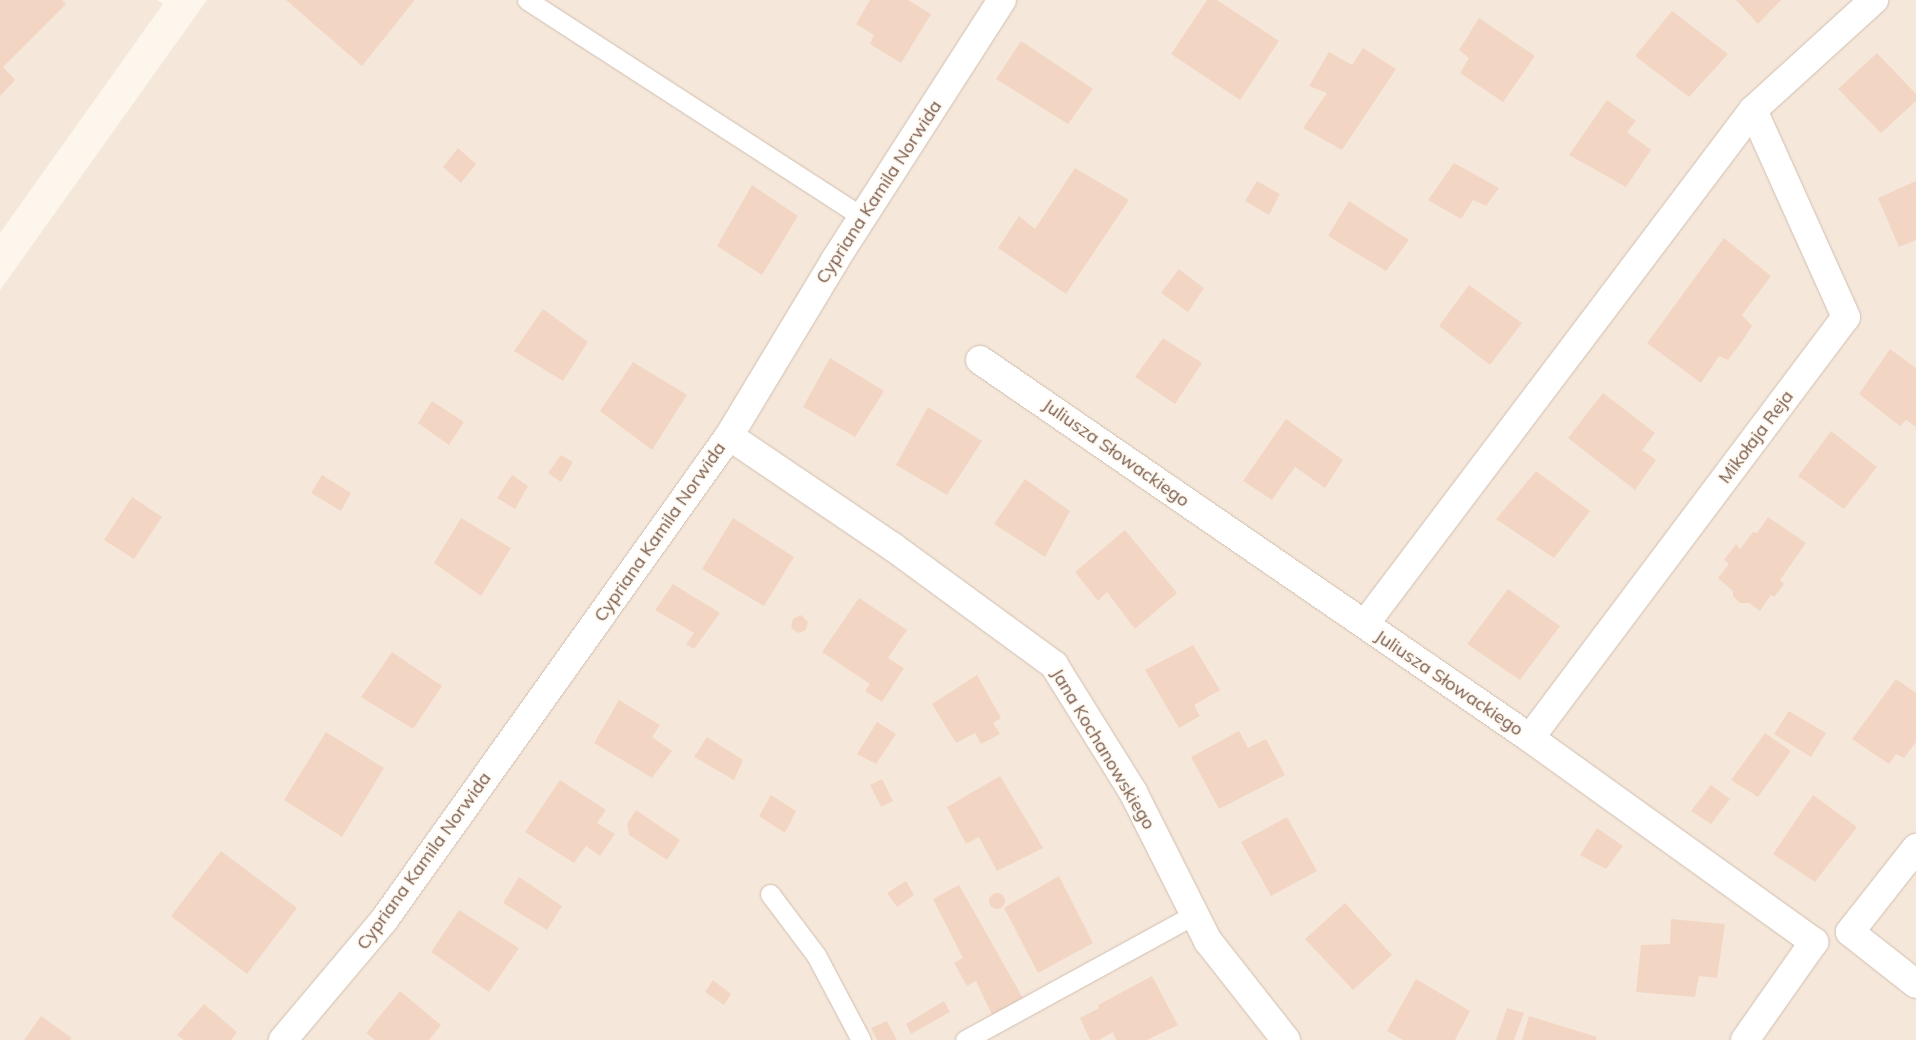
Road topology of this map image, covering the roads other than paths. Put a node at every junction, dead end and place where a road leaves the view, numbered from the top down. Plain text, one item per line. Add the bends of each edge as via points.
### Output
1 (527, 0) edge
2 (1002, 0) edge
3 (1874, 0) edge
4 (1753, 110) junction
5 (862, 217) junction
6 (980, 360) dead end
7 (729, 436) junction
8 (1365, 624) junction
9 (1530, 738) junction
10 (1916, 848) edge
11 (770, 894) dead end
12 (1195, 914) junction
13 (1850, 932) junction
14 (1814, 942) junction
15 (1916, 984) edge
16 (283, 1040) edge
17 (861, 1040) edge
18 (965, 1040) edge
19 (1286, 1040) edge
20 (1745, 1040) edge

1 - 5 lane
2 - 5 street, Cypriana Kamila Norwida
3 - 4 street
4 - 8 street
4 - 9 street, Mikołaja Reja via 1846,317
5 - 7 street, Cypriana Kamila Norwida
6 - 8 street, Juliusza Słowackiego
7 - 12 street, Jana Kochanowskiego via 893,547 1054,665 1133,792
7 - 16 street, Cypriana Kamila Norwida via 384,920
8 - 9 street, Juliusza Słowackiego
9 - 14 street, Juliusza Słowackiego
10 - 13 street
11 - 17 lane via 816,955
12 - 18 lane
12 - 19 street, Jana Kochanowskiego via 1208,941
13 - 14 street
13 - 15 street
14 - 20 street

